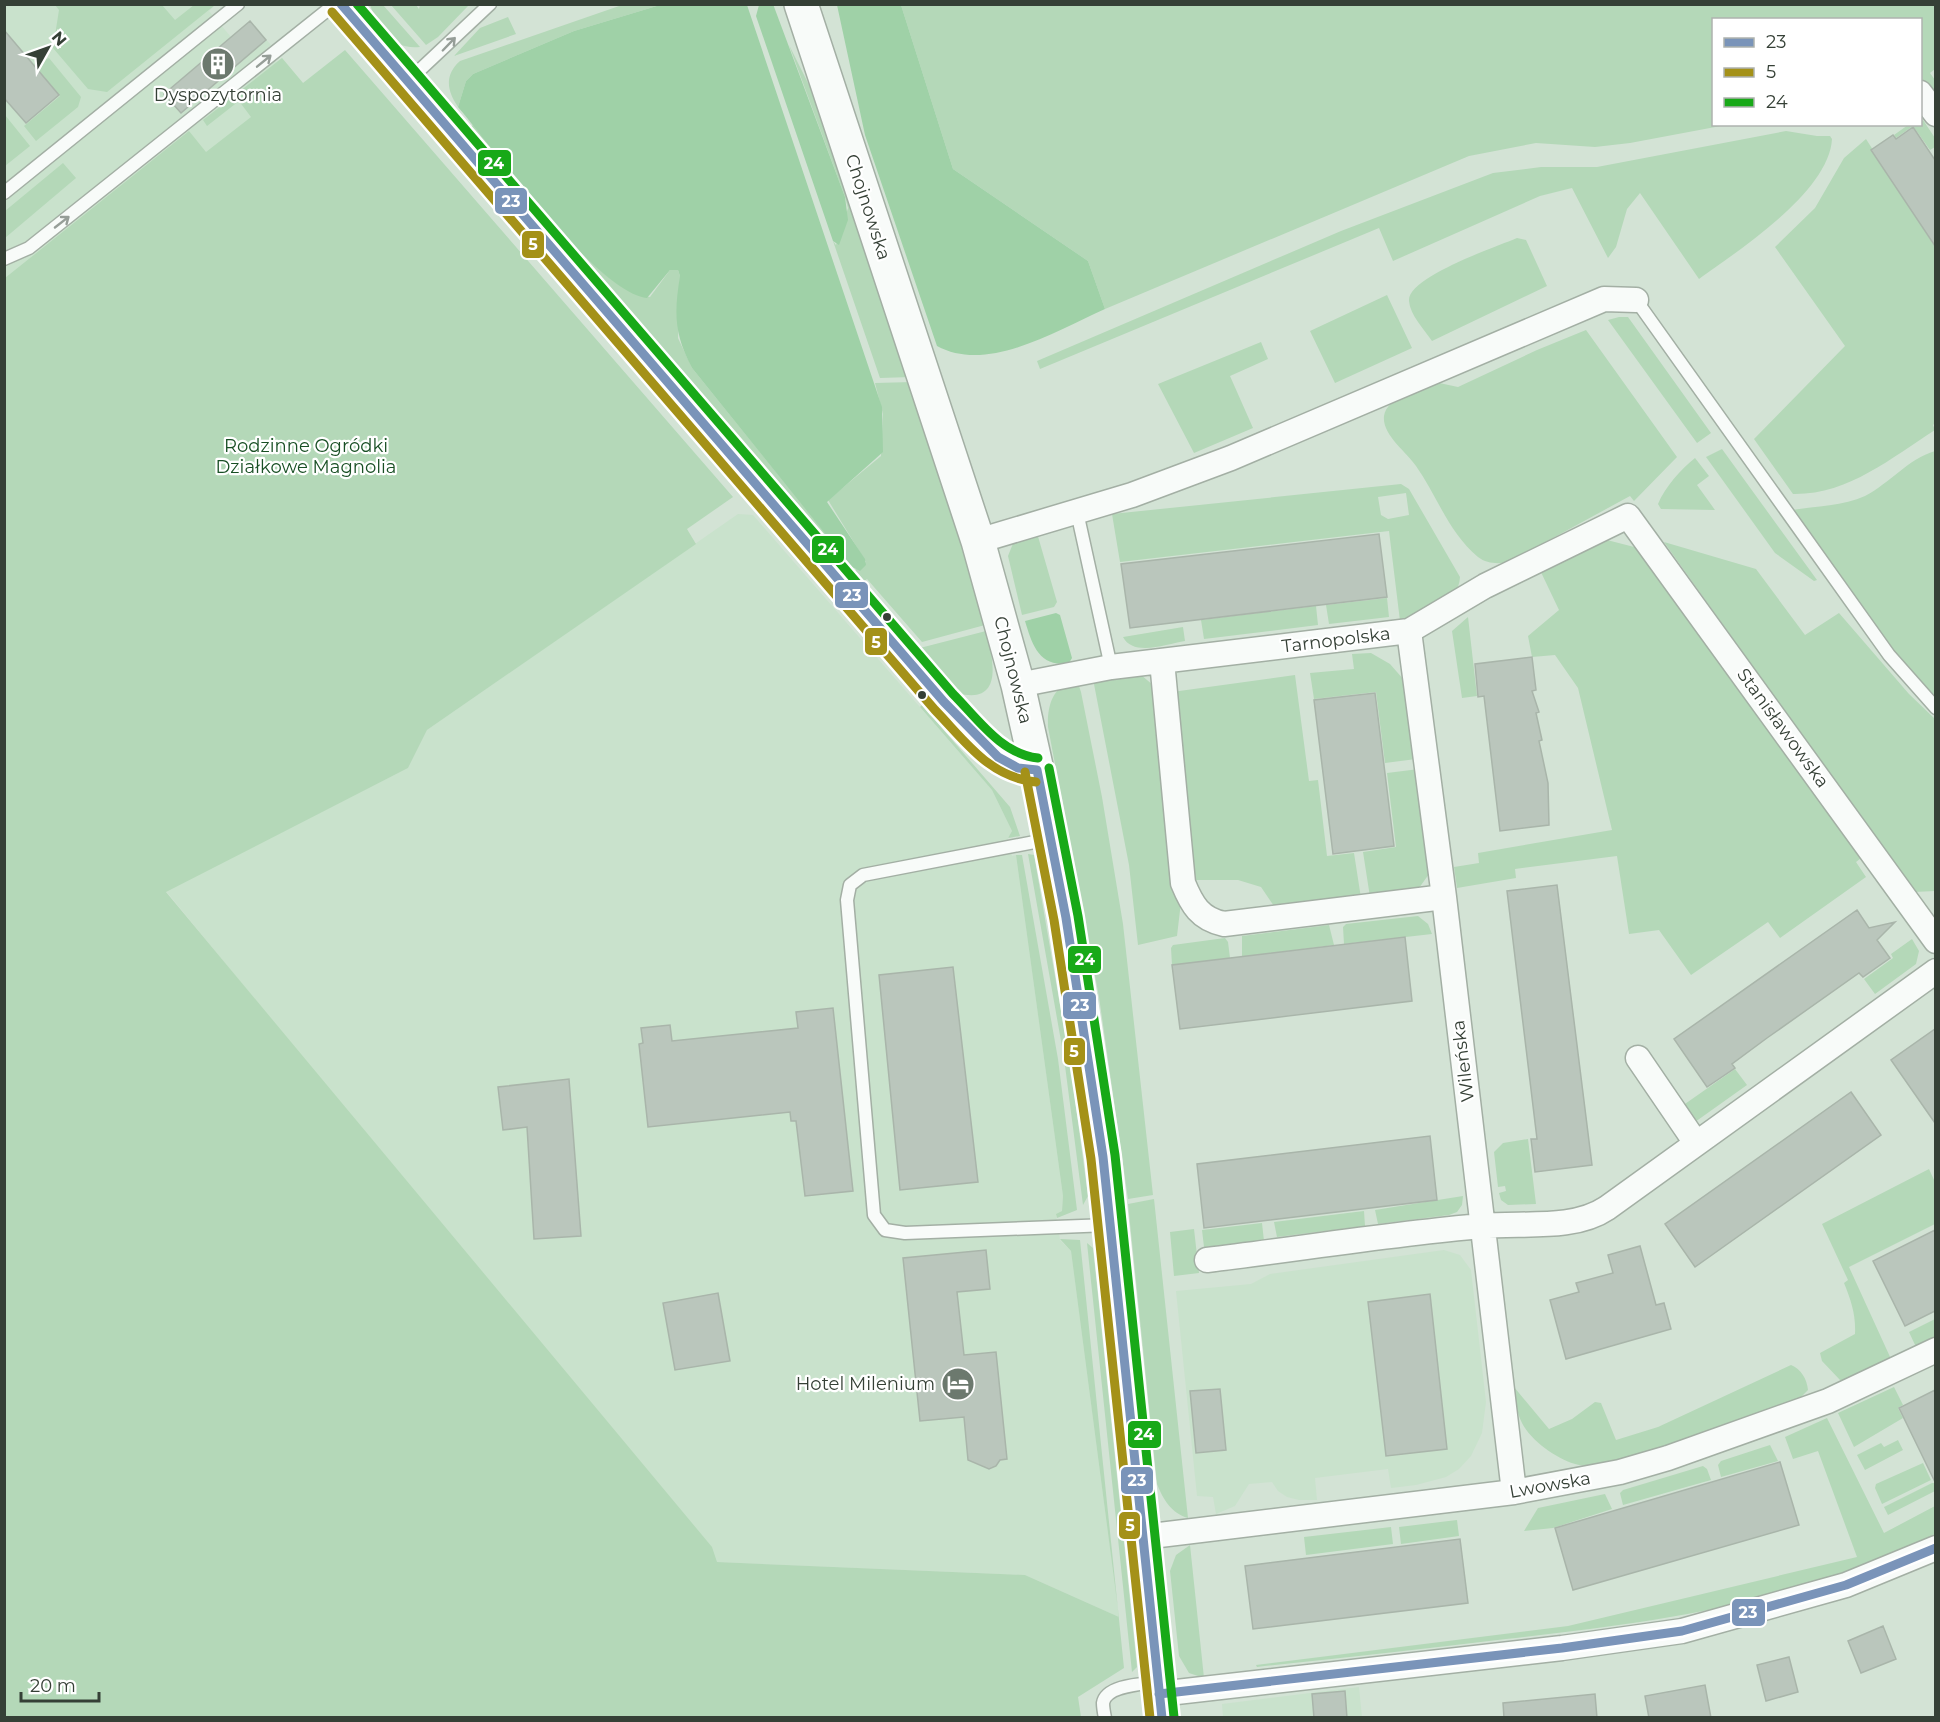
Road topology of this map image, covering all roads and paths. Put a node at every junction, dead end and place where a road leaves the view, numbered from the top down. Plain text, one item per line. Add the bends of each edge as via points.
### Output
1 (238, 4) edge
2 (335, 4) edge
3 (341, 4) edge
4 (490, 4) edge
5 (801, 4) edge
6 (407, 82) junction
7 (1922, 96) edge
8 (1935, 114) edge
9 (4, 192) edge
10 (10, 257) edge
11 (1636, 300) joint
12 (1077, 512) junction
13 (1628, 516) joint
14 (978, 542) junction
15 (1409, 631) junction
16 (1162, 661) junction
17 (1112, 667) junction
18 (1018, 685) junction
19 (1935, 708) edge
20 (1036, 770) junction
21 (1051, 839) junction
22 (1444, 897) junction
23 (1935, 941) edge
24 (1935, 971) edge
25 (1638, 1058) dead end
26 (1696, 1143) junction
27 (1110, 1225) junction
28 (1482, 1226) junction
29 (1207, 1260) dead end
30 (1935, 1350) edge
31 (1514, 1492) junction
32 (1143, 1537) junction
33 (1935, 1548) edge
34 (1160, 1698) edge
35 (1105, 1718) edge

1 - 9 lane
10 -> 2 lane via 29,248
3 - 6 street
6 -> 4 lane
5 - 14 main road, Chojnowska
6 - 20 street via 944,702 998,757 1018,768
7 - 8 street
11 - 12 street via 1604,299 1232,458
11 - 19 lane via 1889,655
12 - 14 street
12 - 17 lane
13 - 15 street, Tarnopolska via 1485,586
13 - 23 street, Stanisławowska
14 - 18 main road, Chojnowska
15 - 16 street, Tarnopolska
15 - 22 street, Wileńska
16 - 17 street, Tarnopolska
16 - 22 street via 1183,884 1200,914 1224,924
17 - 18 street, Tarnopolska
18 - 20 main road, Chojnowska
20 - 21 main road, Chojnowska
21 - 27 main road, Chojnowska via 1094,1093
21 - 27 lane via 863,875 850,885 847,900 874,1215 885,1230 905,1233
22 - 28 street, Wileńska
24 - 26 street
25 - 26 street
26 - 28 street via 1591,1217
27 - 32 main road, Chojnowska
28 - 29 street
28 - 31 street, Wileńska
30 - 31 street, Lwowska via 1828,1401 1668,1458 1578,1481
31 - 32 street, Lwowska
32 - 34 main road, Chojnowska
33 - 34 street via 1846,1586 1682,1631
34 - 35 lane via 1121,1687 1107,1696 1103,1704

